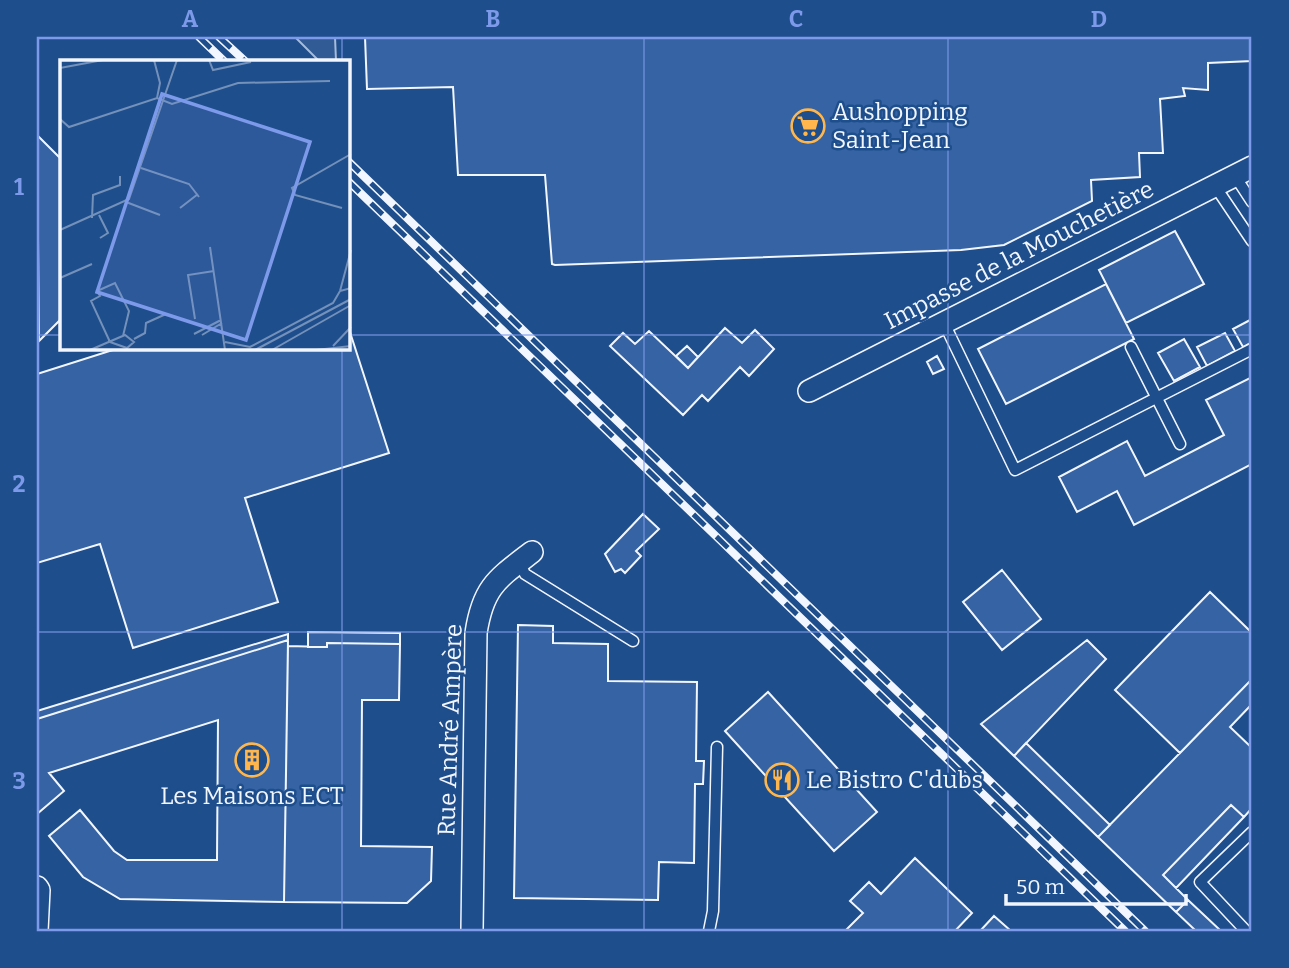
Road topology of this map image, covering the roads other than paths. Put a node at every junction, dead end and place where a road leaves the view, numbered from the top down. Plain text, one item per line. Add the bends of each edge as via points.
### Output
1 (1244, 172) edge
2 (1215, 186) junction
3 (1252, 202) edge
4 (1252, 241) edge
5 (943, 323) junction
6 (1131, 347) dead end
7 (1252, 349) edge
8 (809, 391) dead end
9 (1157, 398) junction
10 (1181, 444) dead end
11 (525, 557) joint
12 (633, 641) dead end
13 (717, 747) dead end
14 (1252, 832) edge
15 (37, 887) edge
16 (37, 931) edge
17 (472, 931) edge
18 (709, 931) edge
19 (1246, 931) edge

1 - 2 street, Impasse de la Mouchetière
1 - 3 lane
2 - 4 lane
2 - 5 street, Impasse de la Mouchetière
5 - 8 street, Impasse de la Mouchetière
5 - 9 lane via 1015,470
6 - 9 lane
7 - 9 lane
9 - 10 lane
11 - 12 lane via 525,574
11 - 17 street, Rue André Ampère via 500,575 488,591 480,606 476,634
13 - 18 lane
14 - 19 lane via 1200,882
15 - 16 street

